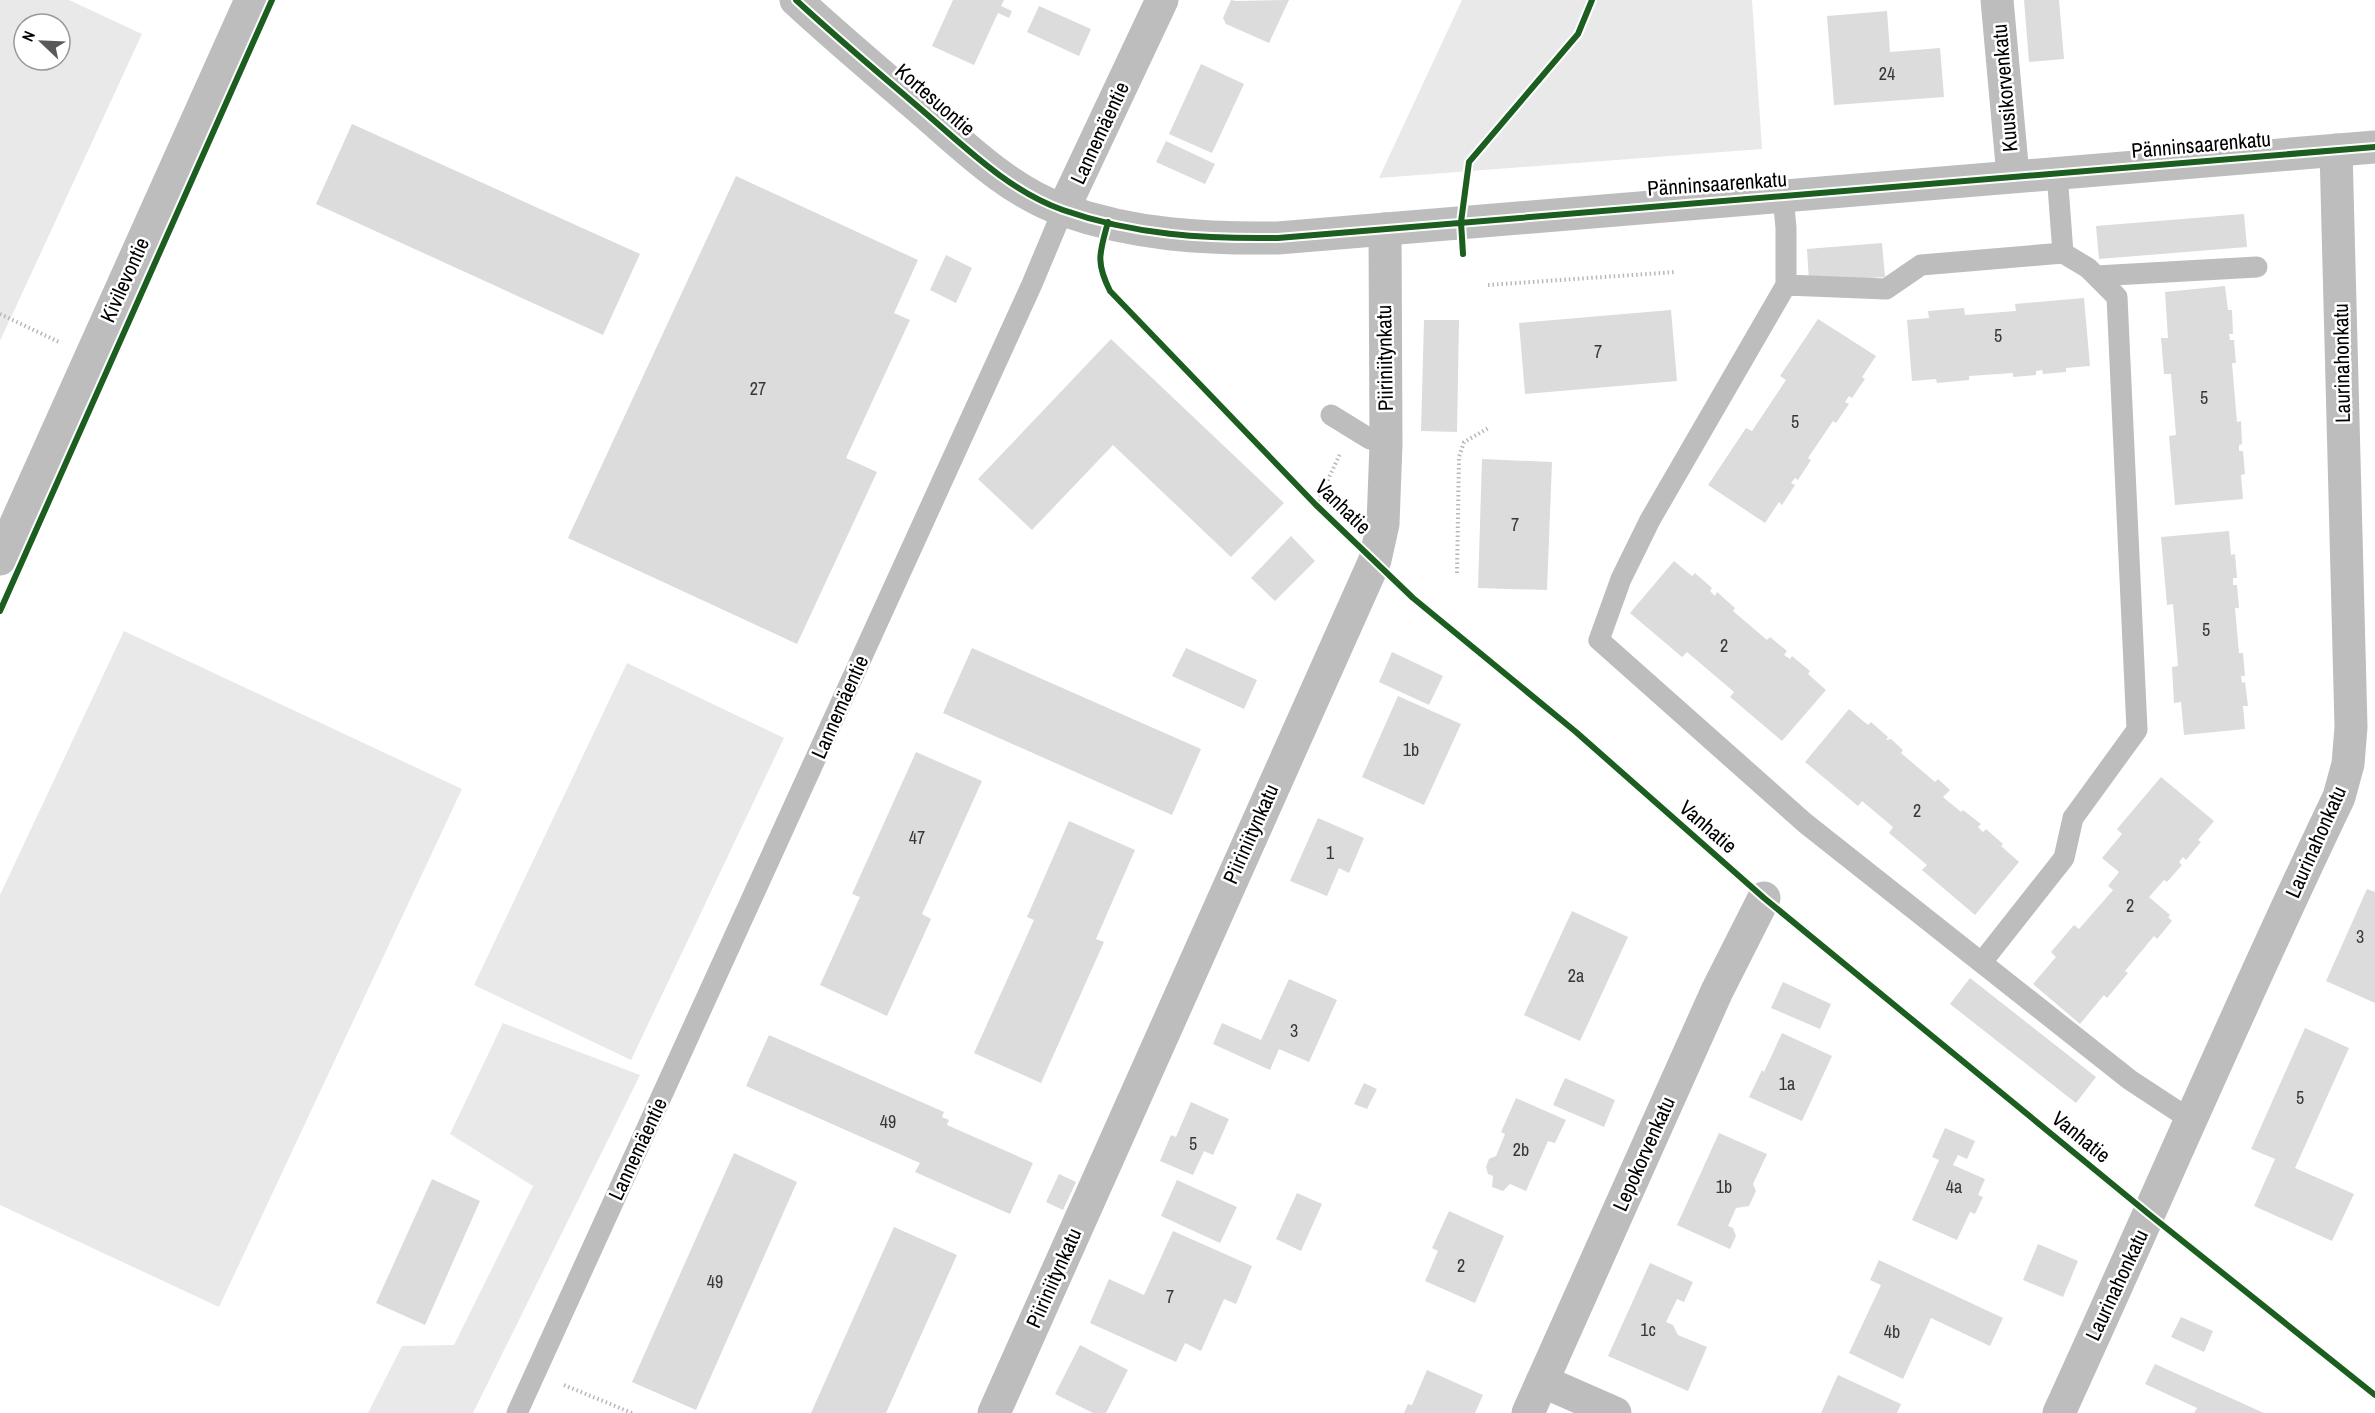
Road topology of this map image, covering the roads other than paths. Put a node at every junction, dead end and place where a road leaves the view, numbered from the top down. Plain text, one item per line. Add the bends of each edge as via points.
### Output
1 (251, 0) edge
2 (796, 0) edge
3 (1161, 0) edge
4 (1997, 0) edge
5 (2375, 147) edge
6 (2337, 150) junction
7 (2057, 173) junction
8 (2013, 177) junction
9 (1783, 196) junction
10 (1063, 210) junction
11 (1385, 229) junction
12 (2063, 253) junction
13 (2257, 267) dead end
14 (2096, 276) junction
15 (1786, 285) junction
16 (1330, 415) dead end
17 (1386, 444) junction
18 (0, 559) edge
19 (1764, 898) dead end
20 (1982, 962) junction
21 (2191, 1120) junction
22 (1542, 1381) junction
23 (517, 1413) edge
24 (994, 1413) edge
25 (1528, 1413) edge
26 (1615, 1413) edge
27 (2059, 1413) edge

1 - 18 street, Kivilevontie
2 - 10 street, Kortesuontie via 974,155 1022,190
3 - 10 street, Lannemäentie
4 - 8 street, Kuusikorvenkatu
5 - 6 street, Pänninsaarenkatu
6 - 7 street, Pänninsaarenkatu
6 - 21 street, Laurinahonkatu via 2351,727 2348,764 2339,797
7 - 8 street, Pänninsaarenkatu
7 - 12 lane
8 - 9 street, Pänninsaarenkatu
9 - 11 street, Pänninsaarenkatu
9 - 15 lane
10 - 11 street, Pänninsaarenkatu via 1184,237 1278,238
10 - 23 lane, Lannemäentie
11 - 17 street, Piiriniitynkatu
12 - 14 lane
12 - 15 lane via 1921,266 1886,289
13 - 14 lane
14 - 20 lane via 2117,297 2137,730 2073,818 2064,858
15 - 20 lane via 1650,519 1621,579 1599,640 1805,823
16 - 17 lane via 1370,440
17 - 24 street, Piiriniitynkatu via 1383,524 1375,560
19 - 22 street, Lepokorvenkatu via 1717,991
20 - 21 lane via 2130,1080
21 - 27 street, Laurinahonkatu
22 - 25 street, Lepokorvenkatu
22 - 26 street

